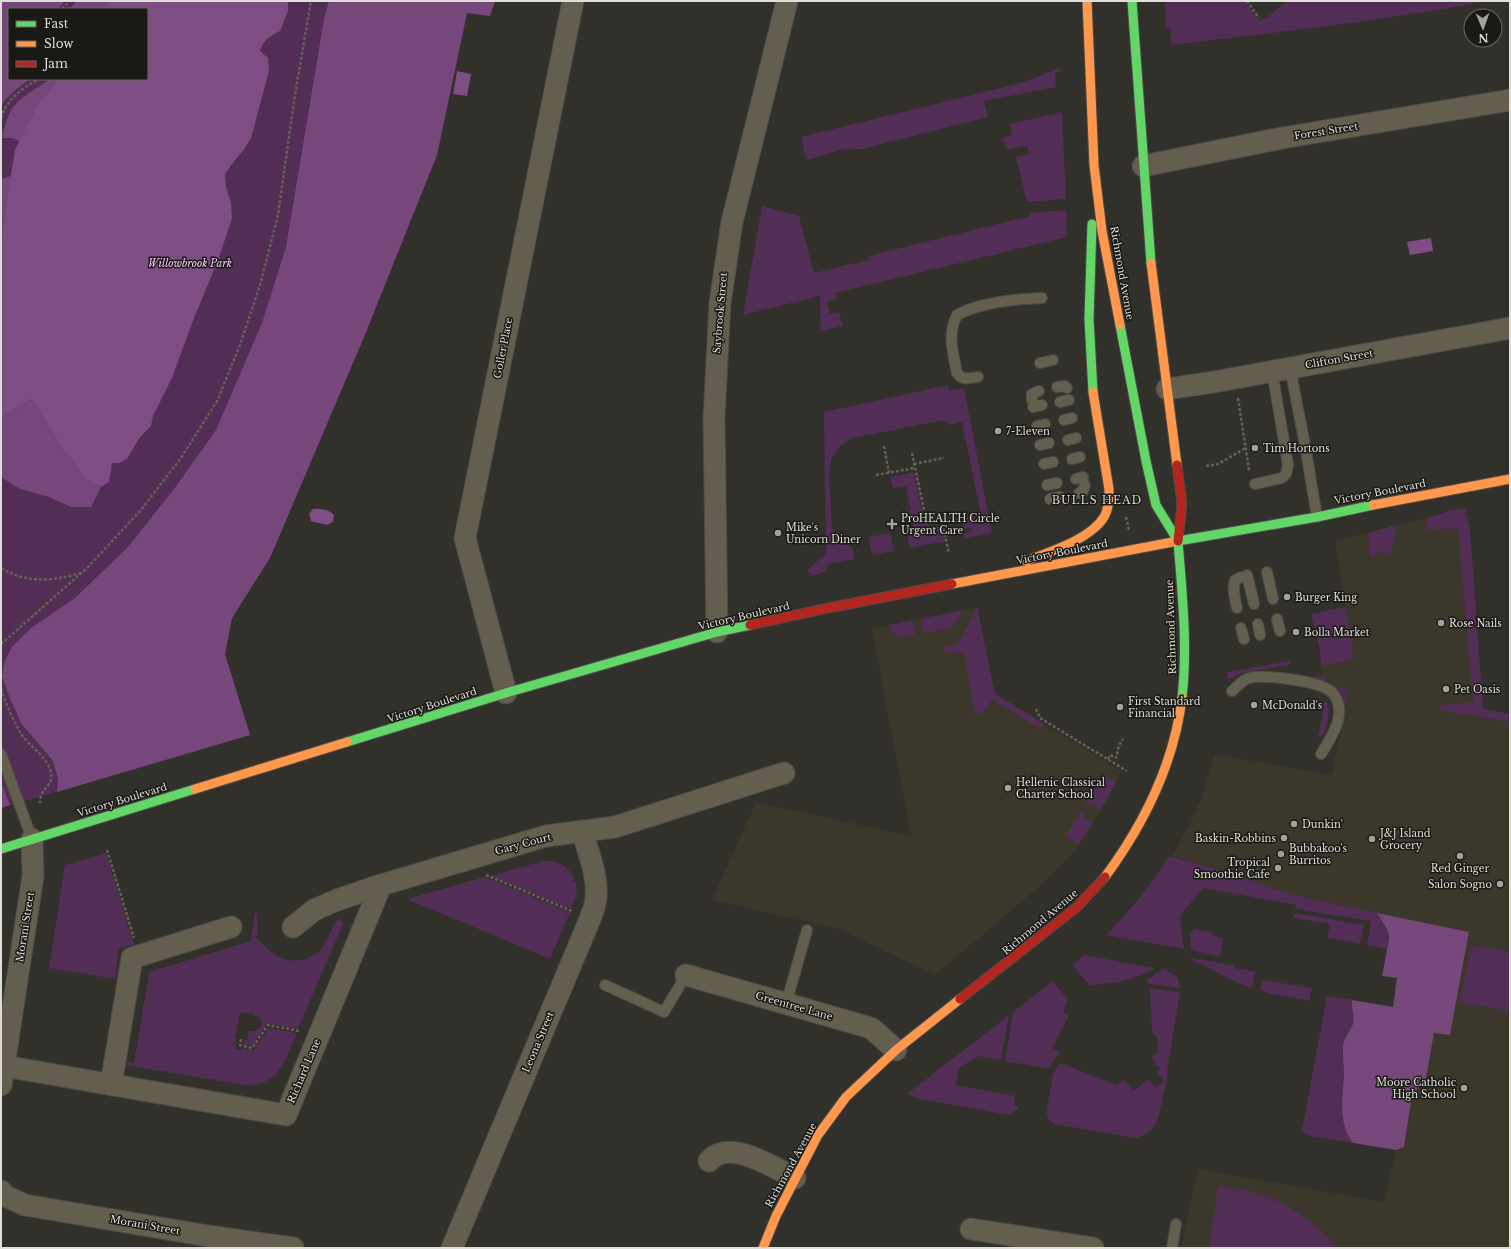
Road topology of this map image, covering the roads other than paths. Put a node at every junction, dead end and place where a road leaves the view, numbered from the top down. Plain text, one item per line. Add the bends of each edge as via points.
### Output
1 (573, 1) edge
2 (787, 1) edge
3 (1087, 1) edge
4 (1132, 1) edge
5 (1510, 100) edge
6 (1143, 166) junction
7 (1095, 170) junction
8 (1042, 298) dead end
9 (1510, 328) edge
10 (1053, 360) dead end
11 (1040, 363) dead end
12 (1281, 369) junction
13 (978, 377) dead end
14 (1167, 388) junction
15 (1038, 391) dead end
16 (1035, 404) dead end
17 (1510, 479) edge
18 (1255, 484) dead end
19 (1060, 497) dead end
20 (1050, 499) dead end
21 (1317, 517) junction
22 (1178, 541) junction
23 (1267, 572) dead end
24 (983, 578) junction
25 (1273, 599) dead end
26 (1254, 604) dead end
27 (1237, 608) dead end
28 (1277, 619) dead end
29 (1258, 624) dead end
30 (1241, 628) dead end
31 (1280, 630) dead end
32 (717, 632) junction
33 (1260, 635) dead end
34 (1244, 639) dead end
35 (1232, 691) dead end
36 (506, 693) junction
37 (1, 754) edge
38 (1321, 754) dead end
39 (784, 773) dead end
40 (582, 832) junction
41 (32, 839) junction
42 (1, 849) edge
43 (381, 885) junction
44 (231, 927) dead end
45 (293, 927) dead end
46 (807, 930) dead end
47 (686, 975) joint
48 (605, 985) dead end
49 (786, 1004) junction
50 (896, 1050) junction
51 (3, 1064) edge
52 (111, 1085) junction
53 (709, 1161) dead end
54 (795, 1178) junction
55 (1, 1191) edge
56 (1176, 1224) dead end
57 (971, 1228) dead end
58 (1004, 1241) edge
59 (207, 1242) edge
60 (293, 1248) edge
61 (452, 1248) edge
62 (764, 1248) edge
63 (1093, 1248) edge
64 (1172, 1248) edge

1 - 36 street, Goller Place via 465,538
2 - 32 street, Saybrook Street via 732,222 720,303 714,418
3 - 7 main road, Richmond Avenue
4 - 6 main road, Richmond Avenue
5 - 6 street, Forest Street via 1282,138
6 - 14 main road, Richmond Avenue via 1154,296
7 - 22 main road, Richmond Avenue via 1102,231 1146,461 1156,505
7 - 24 main road via 1089,292 1090,353 1096,411 1109,490 1108,503 1104,516 1096,526 1074,540
8 - 13 lane via 1020,299 974,308 957,316 951,335 957,373 963,378
9 - 12 street, Clifton Street
10 - 11 lane
12 - 14 street, Clifton Street
12 - 18 lane via 1288,471 1282,478
12 - 21 lane via 1306,445
14 - 22 main road, Richmond Avenue via 1182,504
15 - 16 lane via 1032,394
17 - 21 main road, Victory Boulevard
19 - 20 lane
21 - 22 main road, Victory Boulevard
22 - 24 main road, Victory Boulevard
22 - 50 main road, Richmond Avenue via 1184,676 1171,752 1145,817 1103,880 1077,908
23 - 25 lane
24 - 32 main road, Victory Boulevard
26 - 27 lane via 1244,576 1236,580 1234,585
28 - 31 lane
29 - 33 lane
30 - 34 lane
32 - 36 main road, Victory Boulevard
35 - 38 lane via 1248,678 1266,676 1320,685 1328,689 1335,696 1339,712 1333,736
36 - 41 main road, Victory Boulevard
37 - 41 lane
39 - 40 street, Gary Court via 615,827
40 - 43 street, Gary Court via 546,836
40 - 61 street, Leona Street via 596,888 595,904
41 - 42 main road, Victory Boulevard
41 - 51 street, Morani Street via 33,876
43 - 45 street, Gary Court via 314,910
43 - 52 street, Richard Lane via 286,1115
44 - 52 street via 132,958
46 - 49 lane
47 - 48 lane via 664,1012
47 - 49 street, Greentree Lane
49 - 50 street, Greentree Lane via 871,1028
50 - 54 main road, Richmond Avenue via 846,1097 818,1135
51 - 52 street, Richard Lane
53 - 54 street via 719,1154 730,1152 762,1162
54 - 62 main road, Richmond Avenue
55 - 59 street, Morani Street via 5,1196 25,1205
56 - 64 lane
57 - 58 street
58 - 63 street
59 - 60 street, Morani Street

